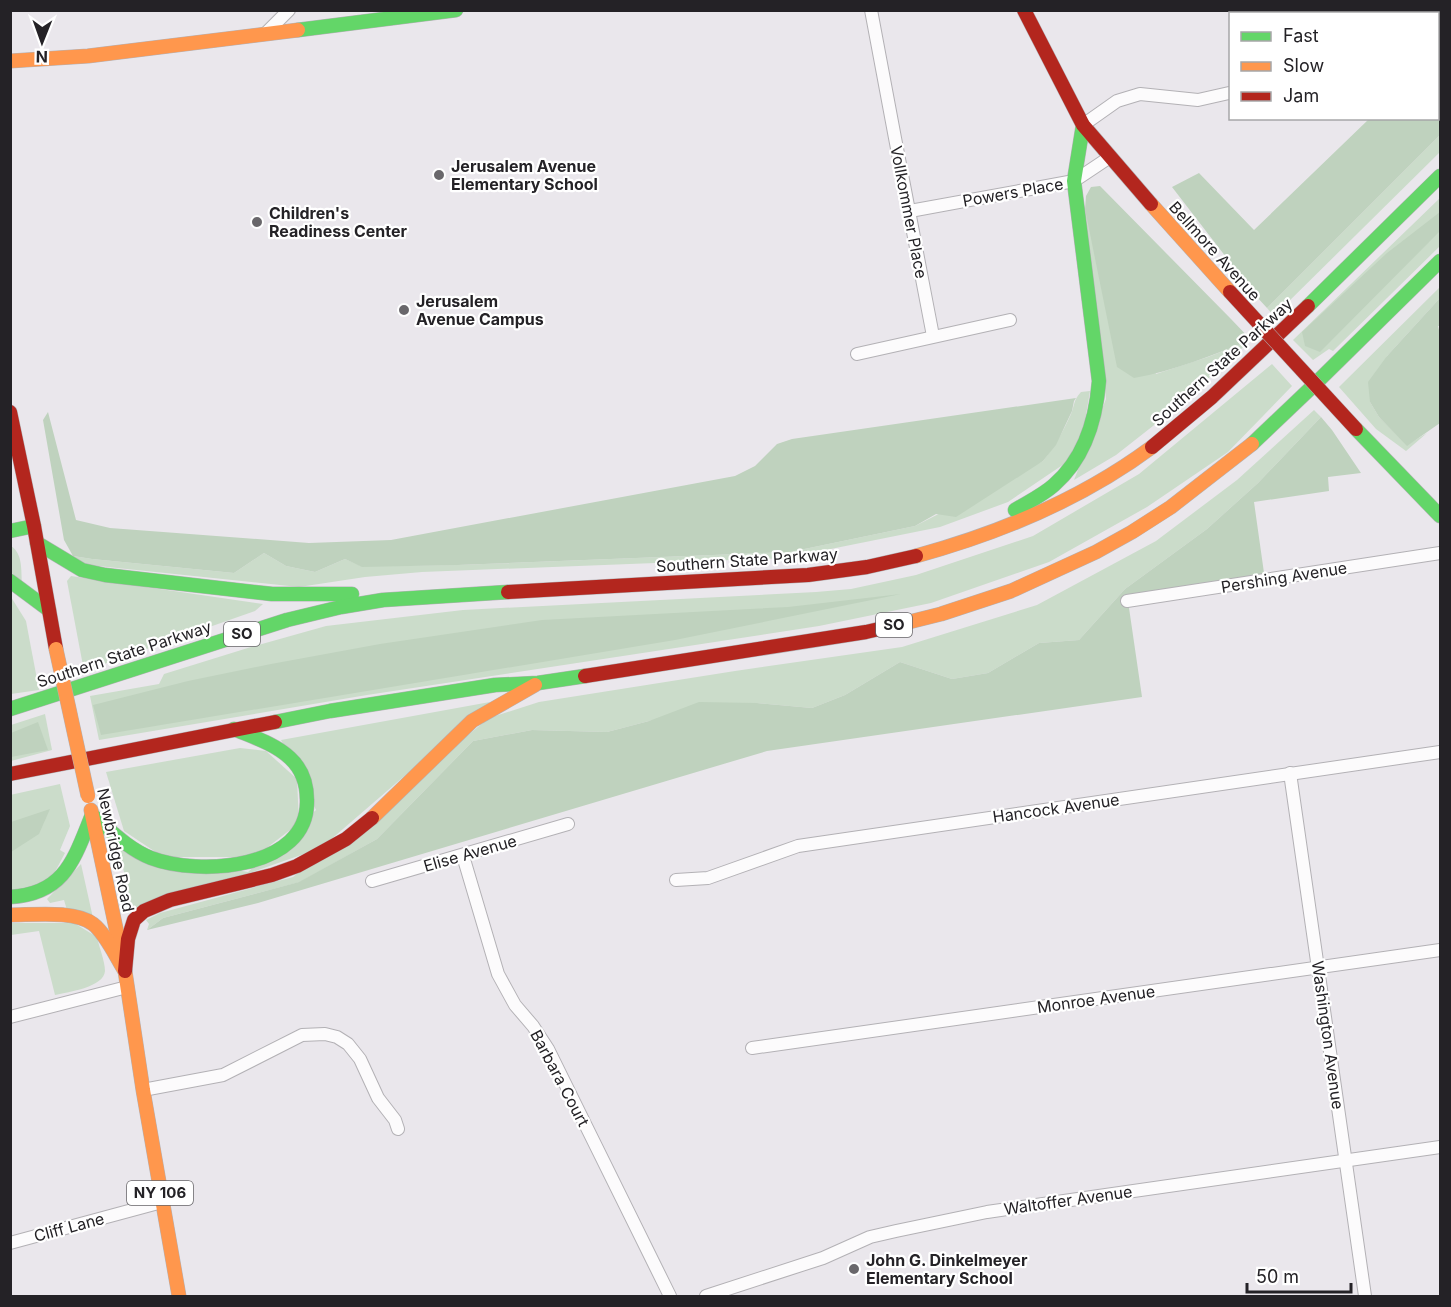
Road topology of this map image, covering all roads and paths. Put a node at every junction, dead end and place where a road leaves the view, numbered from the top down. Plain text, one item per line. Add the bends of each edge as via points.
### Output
1 (289, 10) edge
2 (456, 10) edge
3 (872, 10) edge
4 (1024, 10) edge
5 (266, 34) junction
6 (10, 61) edge
7 (1229, 93) dead end
8 (1083, 125) junction
9 (1110, 157) junction
10 (1440, 176) edge
11 (1074, 181) junction
12 (910, 211) junction
13 (1440, 261) edge
14 (1010, 320) dead end
15 (933, 336) junction
16 (857, 354) dead end
17 (10, 412) edge
18 (1440, 516) edge
19 (34, 526) junction
20 (10, 531) edge
21 (37, 543) junction
22 (945, 548) junction
23 (1440, 553) edge
24 (10, 580) edge
25 (480, 593) junction
26 (1127, 601) dead end
27 (49, 610) junction
28 (538, 682) junction
29 (10, 709) edge
30 (234, 729) junction
31 (1440, 752) edge
32 (1290, 773) junction
33 (10, 774) edge
34 (92, 815) junction
35 (568, 824) dead end
36 (463, 856) junction
37 (676, 880) dead end
38 (372, 881) dead end
39 (10, 897) edge
40 (10, 915) edge
41 (1440, 950) edge
42 (1318, 967) junction
43 (125, 971) junction
44 (127, 987) junction
45 (10, 1017) edge
46 (752, 1048) dead end
47 (143, 1090) junction
48 (398, 1129) dead end
49 (1440, 1147) edge
50 (1345, 1160) junction
51 (162, 1202) junction
52 (10, 1243) edge
53 (178, 1296) edge
54 (670, 1296) edge
55 (705, 1296) edge
56 (1365, 1296) edge

1 - 5 street
2 - 5 main road
3 - 12 street, Vollkommer Place
4 - 8 main road, Bellmore Avenue
5 - 6 main road via 88,56
7 - 8 street via 1198,100 1140,94 1117,101
8 - 9 main road, Bellmore Avenue
8 - 11 main road
9 - 11 street, Powers Place
9 - 18 main road, Bellmore Avenue, bridge via 1230,292
10 - 22 main road, Southern State Parkway / SO via 1291,323 1164,438 1074,497
11 - 12 street, Powers Place
11 - 22 main road via 1099,381 1090,431 1080,453 1054,485
12 - 15 street, Vollkommer Place
13 - 28 main road, SO via 1249,446 1171,507 1096,552 1011,591 941,614 877,629
14 - 15 street
15 - 16 street
17 - 19 main road, Newbridge Road / NY 106
19 - 20 main road
19 - 21 main road, Newbridge Road / NY 106
21 - 25 main road via 82,570 240,591
21 - 27 main road, Newbridge Road / NY 106
22 - 25 main road, Southern State Parkway / SO via 828,573
23 - 26 street, Pershing Avenue
24 - 27 main road
25 - 29 main road, Southern State Parkway / SO via 361,602 319,611
27 - 34 main road, Newbridge Road / NY 106, bridge
28 - 30 main road, SO via 495,685
28 - 43 main road via 472,722 346,839 272,875 170,900 144,911 134,920
30 - 33 main road, SO
30 - 34 main road via 284,753 302,775 308,797 306,814 298,832 269,856 225,866 164,862 137,850
31 - 32 street, Hancock Avenue
32 - 37 street, Hancock Avenue via 798,846 708,878
32 - 42 street, Washington Avenue
34 - 39 main road via 68,868 47,887 29,895
34 - 43 main road, Newbridge Road / NY 106
35 - 36 street, Elise Avenue
36 - 38 street, Elise Avenue
36 - 54 street, Barbara Court via 498,974 515,1005 548,1049
40 - 43 main road via 66,916 89,921
41 - 42 street, Monroe Avenue
42 - 46 street, Monroe Avenue
42 - 50 street, Washington Avenue
43 - 44 main road, Newbridge Road / NY 106
44 - 45 street
44 - 47 main road, Newbridge Road / NY 106
47 - 48 street via 222,1075 302,1035 325,1034 348,1044 360,1059
47 - 51 main road, Newbridge Road / NY 106
49 - 50 street, Waltoffer Avenue
50 - 55 street, Waltoffer Avenue via 987,1212 896,1230
50 - 56 street, Washington Avenue
51 - 52 street, Cliff Lane
51 - 53 main road, Newbridge Road / NY 106

